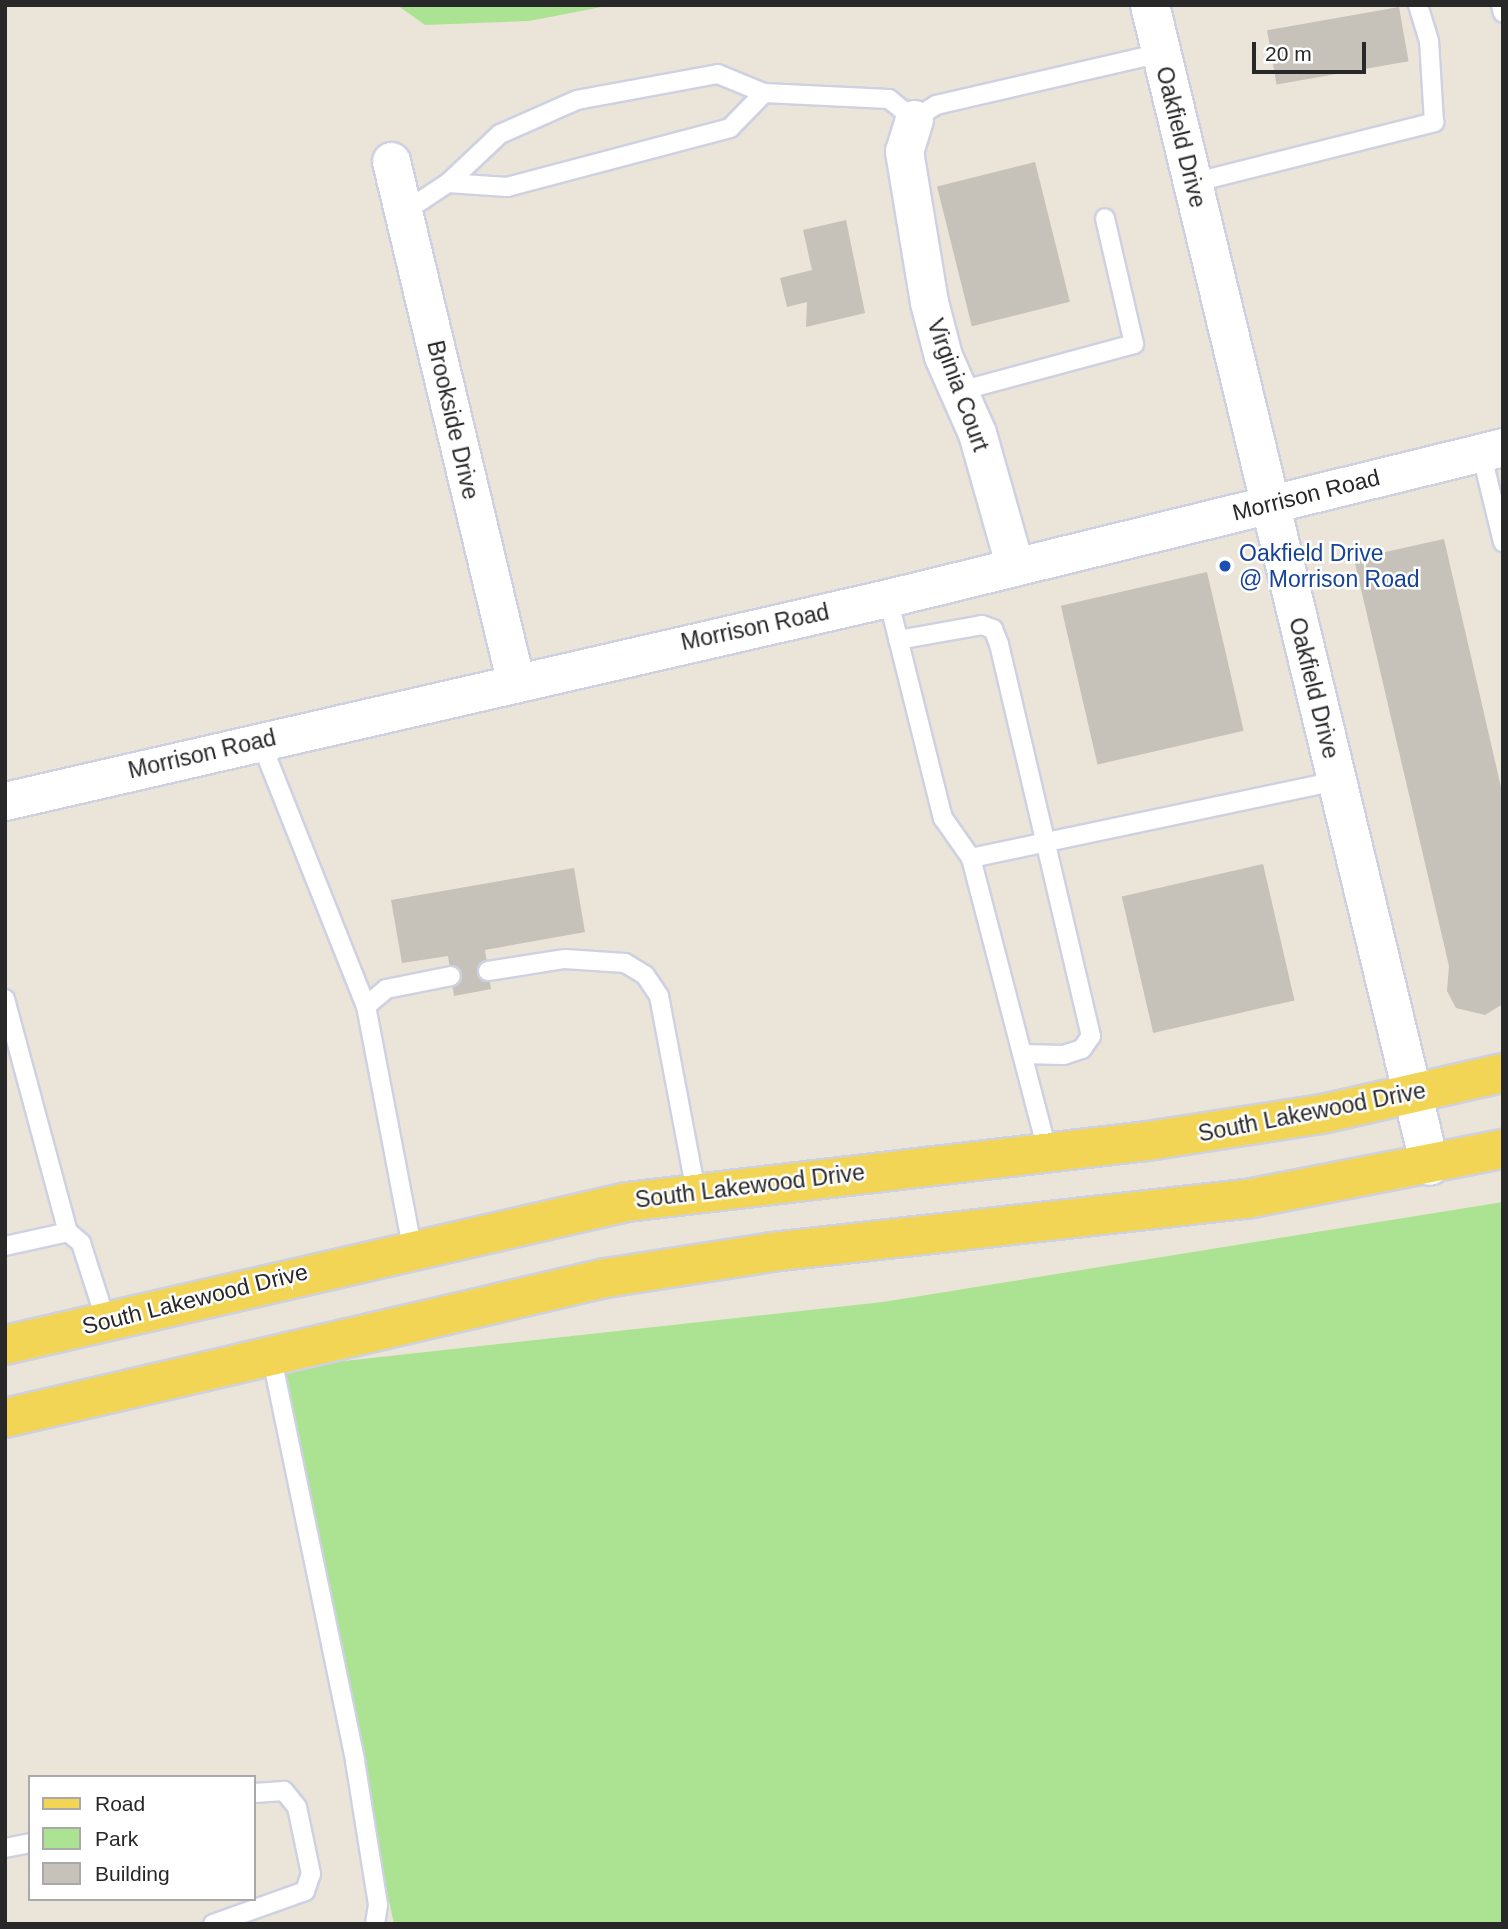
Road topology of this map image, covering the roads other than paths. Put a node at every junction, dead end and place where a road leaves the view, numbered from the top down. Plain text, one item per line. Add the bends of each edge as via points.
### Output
1 (1150, 5) edge
2 (1419, 5) edge
3 (1501, 5) edge
4 (1503, 13) edge
5 (1161, 53) junction
6 (764, 93) junction
7 (914, 119) junction
8 (391, 161) dead end
9 (448, 183) junction
10 (1192, 183) junction
11 (404, 212) junction
12 (1105, 218) dead end
13 (960, 391) junction
14 (1492, 450) edge
15 (1270, 503) junction
16 (1503, 542) edge
17 (1015, 567) junction
18 (888, 598) junction
19 (898, 640) junction
20 (515, 680) junction
21 (260, 740) junction
22 (1337, 781) junction
23 (5, 801) edge
24 (1042, 843) junction
25 (971, 858) junction
26 (488, 971) dead end
27 (451, 976) dead end
28 (5, 999) edge
29 (366, 1006) junction
30 (1023, 1054) junction
31 (1503, 1073) edge
32 (1412, 1094) junction
33 (1047, 1149) junction
34 (1503, 1149) edge
35 (1430, 1166) junction
36 (696, 1192) junction
37 (68, 1232) junction
38 (5, 1246) edge
39 (412, 1247) junction
40 (106, 1321) junction
41 (5, 1345) edge
42 (271, 1354) junction
43 (5, 1418) edge
44 (256, 1793) edge
45 (28, 1843) edge
46 (5, 1848) edge
47 (213, 1924) edge
48 (375, 1924) edge

1 - 5 street, Oakfield Drive
2 - 10 lane via 1429,41 1434,122
3 - 4 lane
5 - 7 lane via 936,106
5 - 10 street, Oakfield Drive
6 - 7 lane via 889,99
6 - 9 lane via 730,128 507,187
6 - 9 lane via 719,74 577,100 500,135
7 - 13 street, Virginia Court via 905,150 912,220 943,356
8 - 11 street, Brookside Drive
9 - 11 lane
10 - 15 street, Oakfield Drive
11 - 20 street, Brookside Drive
12 - 13 lane via 1134,344
13 - 17 street, Virginia Court
14 - 15 street, Morrison Road
14 - 16 lane
15 - 17 street, Morrison Road
15 - 22 street, Oakfield Drive
17 - 18 street, Morrison Road
18 - 19 lane
18 - 20 street, Morrison Road
19 - 24 lane via 982,625 993,629
19 - 25 lane via 943,818
20 - 21 street, Morrison Road
21 - 23 street, Morrison Road
21 - 29 lane
22 - 24 lane
22 - 32 street, Oakfield Drive
24 - 25 lane
24 - 30 lane via 1091,1036 1082,1049 1064,1055
25 - 30 lane
26 - 36 lane via 565,959 625,963 645,975 659,996
27 - 29 lane via 386,989
28 - 37 lane
29 - 39 lane
30 - 33 lane
31 - 32 main road, South Lakewood Drive
32 - 33 main road, South Lakewood Drive via 1147,1141
32 - 35 street, Oakfield Drive
33 - 36 main road, South Lakewood Drive
34 - 35 main road
35 - 42 main road via 1150,1213 664,1268
36 - 39 main road, South Lakewood Drive
37 - 38 lane
37 - 40 lane via 81,1243
39 - 40 main road, South Lakewood Drive
40 - 41 main road, South Lakewood Drive
42 - 43 main road
42 - 48 lane via 355,1761 378,1905
44 - 47 lane via 284,1791 297,1807 311,1874 305,1891
45 - 46 lane

